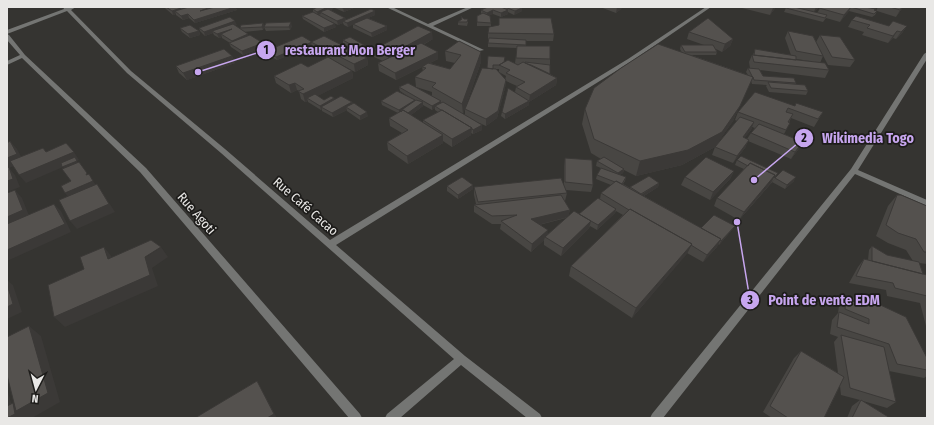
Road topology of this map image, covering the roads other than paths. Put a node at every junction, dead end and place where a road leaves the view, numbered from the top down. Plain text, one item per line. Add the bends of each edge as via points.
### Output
1 (388, 7) edge
2 (472, 7) edge
3 (709, 7) edge
4 (68, 8) edge
5 (430, 25) junction
6 (7, 32) edge
7 (7, 36) edge
8 (481, 50) edge
9 (927, 54) edge
10 (23, 56) junction
11 (7, 63) edge
12 (854, 171) junction
13 (927, 202) edge
14 (330, 244) junction
15 (461, 359) junction
16 (356, 418) edge
17 (391, 418) edge
18 (536, 418) edge
19 (656, 418) edge

1 - 5 street
2 - 5 street
3 - 14 street via 630,60
4 - 6 street
4 - 14 street, Rue Café Cacao via 129,72
5 - 8 street
7 - 10 street, Rue Agoti
9 - 12 street
10 - 11 street
10 - 16 street, Rue Agoti via 142,170
12 - 13 street
12 - 19 street
14 - 15 street, Rue Café Cacao
15 - 17 street
15 - 18 street, Rue Café Cacao

